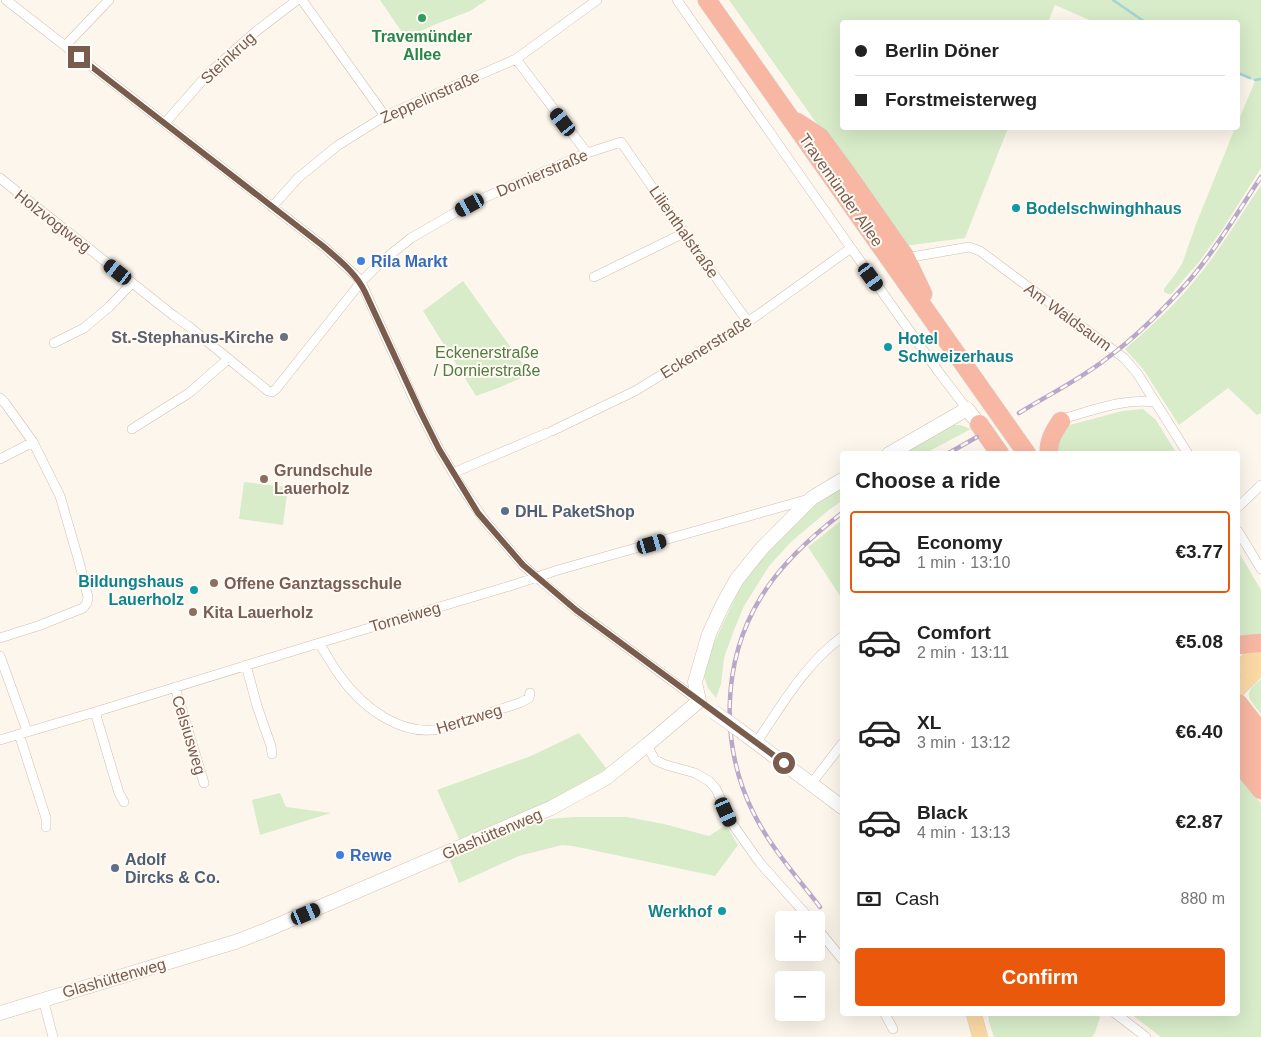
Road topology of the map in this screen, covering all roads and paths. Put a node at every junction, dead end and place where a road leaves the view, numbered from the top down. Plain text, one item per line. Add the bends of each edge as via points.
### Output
1 (6, 0) edge
2 (109, 0) edge
3 (297, 0) edge
4 (302, 0) edge
5 (597, 0) edge
6 (677, 0) edge
7 (693, 0) edge
8 (707, 0) edge
9 (65, 46) junction
10 (516, 60) junction
11 (386, 116) junction
12 (789, 116) junction
13 (165, 123) junction
14 (621, 142) joint
15 (587, 153) junction
16 (0, 178) edge
17 (272, 206) junction
18 (684, 233) junction
19 (851, 248) junction
20 (906, 258) junction
21 (594, 277) dead end
22 (360, 282) junction
23 (132, 283) junction
24 (748, 322) junction
25 (944, 338) junction
26 (54, 343) dead end
27 (228, 359) junction
28 (272, 392) joint
29 (0, 398) edge
30 (1155, 402) junction
31 (967, 409) junction
32 (1061, 421) joint
33 (980, 424) joint
34 (132, 429) dead end
35 (33, 442) junction
36 (893, 451) edge
37 (1010, 451) edge
38 (1011, 451) edge
39 (1011, 451) edge
40 (1038, 451) edge
41 (1049, 451) edge
42 (1186, 451) edge
43 (0, 459) edge
44 (453, 472) junction
45 (840, 481) edge
46 (1261, 485) edge
47 (812, 498) junction
48 (1240, 505) edge
49 (1240, 534) edge
50 (1261, 569) edge
51 (536, 577) junction
52 (0, 638) edge
53 (840, 639) edge
54 (319, 642) junction
55 (1261, 642) edge
56 (1240, 645) edge
57 (1261, 651) edge
58 (0, 656) edge
59 (246, 665) junction
60 (1261, 666) edge
61 (1240, 667) edge
62 (175, 687) junction
63 (530, 693) dead end
64 (1240, 697) edge
65 (699, 701) junction
66 (1240, 703) edge
67 (95, 712) junction
68 (1240, 726) edge
69 (23, 732) junction
70 (1261, 732) edge
71 (0, 740) edge
72 (756, 743) junction
73 (1240, 744) edge
74 (647, 745) junction
75 (840, 747) edge
76 (1261, 752) edge
77 (272, 754) dead end
78 (1240, 764) edge
79 (1261, 770) edge
80 (204, 784) dead end
81 (811, 784) junction
82 (1261, 790) edge
83 (124, 802) dead end
84 (840, 806) edge
85 (46, 827) dead end
86 (803, 911) edge
87 (825, 938) edge
88 (840, 957) edge
89 (43, 999) junction
90 (0, 1013) edge
91 (886, 1016) edge
92 (975, 1016) edge
93 (1119, 1016) edge
94 (893, 1029) dead end
95 (53, 1037) edge
96 (980, 1037) edge
97 (1146, 1037) edge

1 - 9 street
2 - 9 street
3 - 13 street, Steinkrug via 208,74
4 - 11 street
5 - 10 street, Zeppelinstraße
6 - 19 street, Travemünder Allee
7 - 38 highway, Travemünder Allee
8 - 12 highway, Travemünder Allee
9 - 13 street
10 - 11 street, Zeppelinstraße
10 - 15 street
11 - 17 street, Zeppelinstraße via 337,146 298,178
12 - 20 highway via 820,137
12 - 25 highway, Travemünder Allee
13 - 17 street
14 - 15 street, Dornierstraße
14 - 18 street, Lilienthalstraße
15 - 22 street, Dornierstraße via 472,203 411,238
16 - 23 street, Holzvogtweg
17 - 22 street via 323,246
18 - 21 street
18 - 24 street, Lilienthalstraße
19 - 24 street, Eckenerstraße
19 - 31 street, Travemünder Allee
20 - 25 highway
20 - 30 street, Am Waldsaum via 969,247 980,251 1124,358
22 - 28 street, Dornierstraße
22 - 44 street via 426,424
23 - 26 street via 84,328
23 - 27 street, Holzvogtweg
24 - 44 street, Eckenerstraße via 635,391 550,432
25 - 39 highway, Travemünder Allee
25 - 40 highway via 984,382
27 - 28 street, Holzvogtweg
27 - 34 street via 189,393
29 - 35 street
30 - 32 street via 1125,403
30 - 42 street, Am Waldsaum
31 - 33 street, Travemünder Allee
31 - 36 street
32 - 41 highway via 1049,444
33 - 37 highway
35 - 43 street
35 - 52 street via 60,496 88,597 87,604 38,626
44 - 51 street via 482,517
45 - 47 street
46 - 48 street
47 - 51 street, Torneiweg
47 - 65 street via 763,547 737,579 723,604 709,634 696,682
49 - 50 street
51 - 54 street, Torneiweg
51 - 65 street
53 - 72 street via 803,675
54 - 59 street, Torneiweg
54 - 63 street, Hertzweg via 338,674 366,704 380,715 411,729 445,728 522,702 529,698
55 - 56 highway
57 - 61 main road
58 - 69 street
59 - 62 street, Torneiweg
59 - 77 street
60 - 64 main road
62 - 67 street, Torneiweg
62 - 80 street, Celsiusweg
65 - 72 street, bridge
65 - 74 street, Glashüttenweg
66 - 70 highway
67 - 69 street, Torneiweg
67 - 83 street
68 - 76 highway
69 - 71 street, Torneiweg
69 - 85 street
72 - 81 street
73 - 79 highway
74 - 86 street via 655,760 709,781 731,822 760,863
74 - 89 street, Glashüttenweg via 606,778 551,808 288,922 236,942
75 - 81 street
78 - 82 highway
81 - 84 street
87 - 88 street
89 - 90 street, Glashüttenweg
89 - 95 street
91 - 94 street
92 - 96 main road
93 - 97 street

